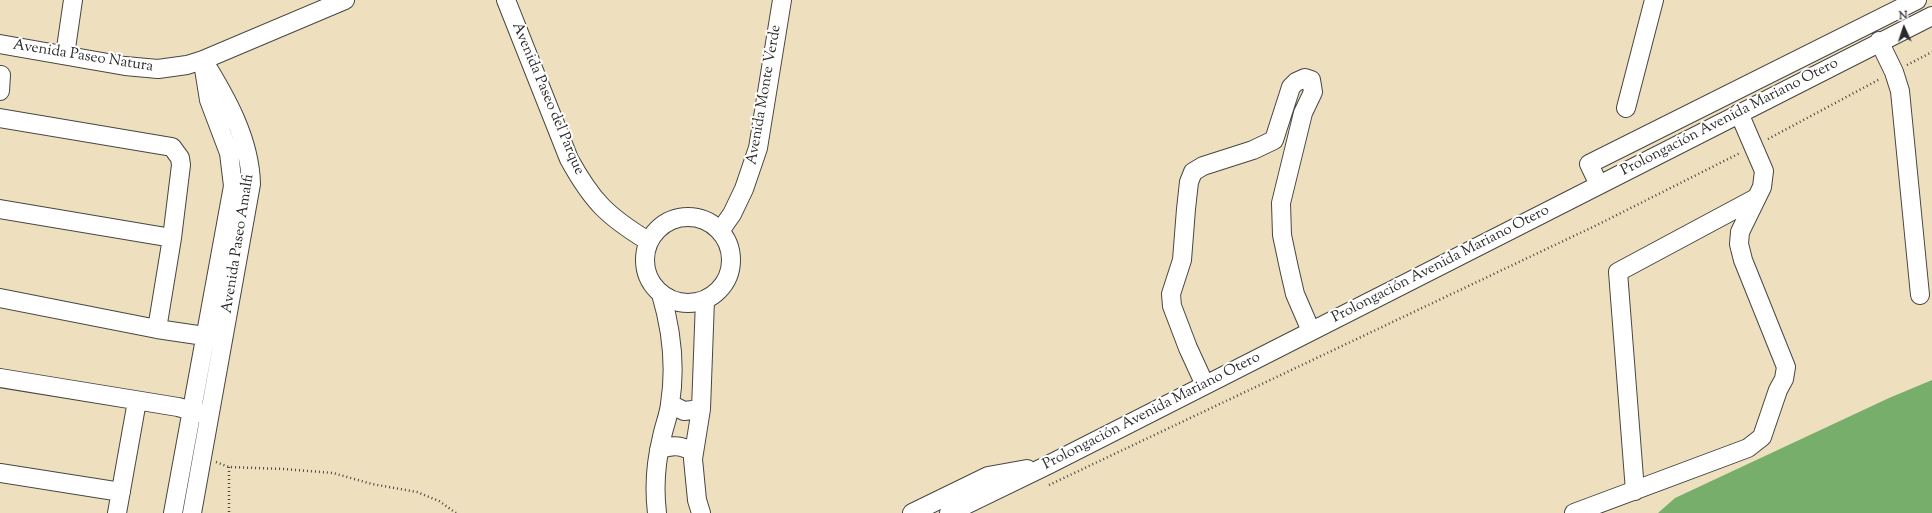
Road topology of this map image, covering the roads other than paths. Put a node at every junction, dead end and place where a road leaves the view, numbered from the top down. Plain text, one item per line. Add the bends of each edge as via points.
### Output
1 (73, 0) edge
2 (345, 0) edge
3 (506, 0) edge
4 (782, 0) edge
5 (1654, 0) edge
6 (1917, 0) edge
7 (1932, 16) edge
8 (1879, 41) junction
9 (0, 44) edge
10 (65, 55) junction
11 (203, 60) junction
12 (1626, 108) dead end
13 (1739, 113) junction
14 (0, 118) edge
15 (1599, 185) junction
16 (1756, 198) junction
17 (0, 209) edge
18 (720, 231) junction
19 (172, 238) junction
20 (648, 241) junction
21 (661, 294) junction
22 (1920, 295) dead end
23 (0, 298) edge
24 (705, 300) junction
25 (157, 329) junction
26 (1311, 331) junction
27 (215, 337) junction
28 (0, 378) edge
29 (1205, 385) junction
30 (137, 401) junction
31 (670, 404) junction
32 (701, 409) junction
33 (192, 411) junction
34 (210, 416) junction
35 (659, 450) junction
36 (694, 453) junction
37 (1048, 465) junction
38 (0, 473) edge
39 (1635, 491) junction
40 (120, 492) junction
41 (956, 511) edge
42 (117, 513) edge
43 (173, 513) edge
44 (192, 513) edge
45 (657, 513) edge
46 (701, 513) edge
47 (912, 513) edge
48 (1574, 513) edge

1 - 10 street
2 - 11 street, Avenida Paseo Natura
3 - 20 street, Avenida Paseo del Parque via 569,160 592,196 607,213
4 - 18 street, Avenida Monte Verde via 758,148 744,189
5 - 12 street
6 - 15 street via 1589,164
7 - 8 street, Prolongación Avenida Mariano Otero
8 - 13 street, Prolongación Avenida Mariano Otero
8 - 22 street via 1900,91
9 - 10 street, Avenida Paseo Natura
10 - 11 street, Avenida Paseo Natura via 158,69
11 - 27 street, Avenida Paseo Amalfi via 222,92 242,138 250,168 251,184
13 - 15 street, Prolongación Avenida Mariano Otero
13 - 16 street via 1764,171 1762,187
14 - 19 street via 172,147 180,158 181,165
15 - 26 street, Prolongación Avenida Mariano Otero
16 - 39 street via 1618,272
16 - 39 street via 1740,232 1739,244 1743,260 1786,366 1784,379 1762,437 1748,448
17 - 19 street
18 - 20 street via 714,225 698,218 682,217 666,223
18 - 24 street via 729,247 731,265 725,282 713,296
19 - 25 street
20 - 21 street via 644,258 646,274
21 - 24 street via 683,303
21 - 31 street via 673,356 674,375
23 - 25 street
24 - 32 street
25 - 27 street
26 - 29 street, Prolongación Avenida Mariano Otero
26 - 29 street via 1295,294 1282,235 1281,203 1303,113 1312,92 1311,80 1305,78 1291,87 1274,140 1193,172 1187,203 1182,260 1171,294 1172,306
27 - 33 street, Avenida Paseo Amalfi
27 - 34 street, Avenida Paseo Amalfi
28 - 30 street
29 - 37 street, Prolongación Avenida Mariano Otero
30 - 33 street
30 - 40 street
31 - 32 street via 684,411
31 - 35 street
32 - 36 street
33 - 34 street
33 - 43 street, Avenida Paseo Amalfi
34 - 44 street, Avenida Paseo Amalfi
35 - 36 street via 677,446
35 - 45 street via 656,479
36 - 46 street via 694,478
37 - 41 street, Prolongación Avenida Mariano Otero
37 - 47 street via 988,476
38 - 40 street
39 - 48 street
40 - 42 street

